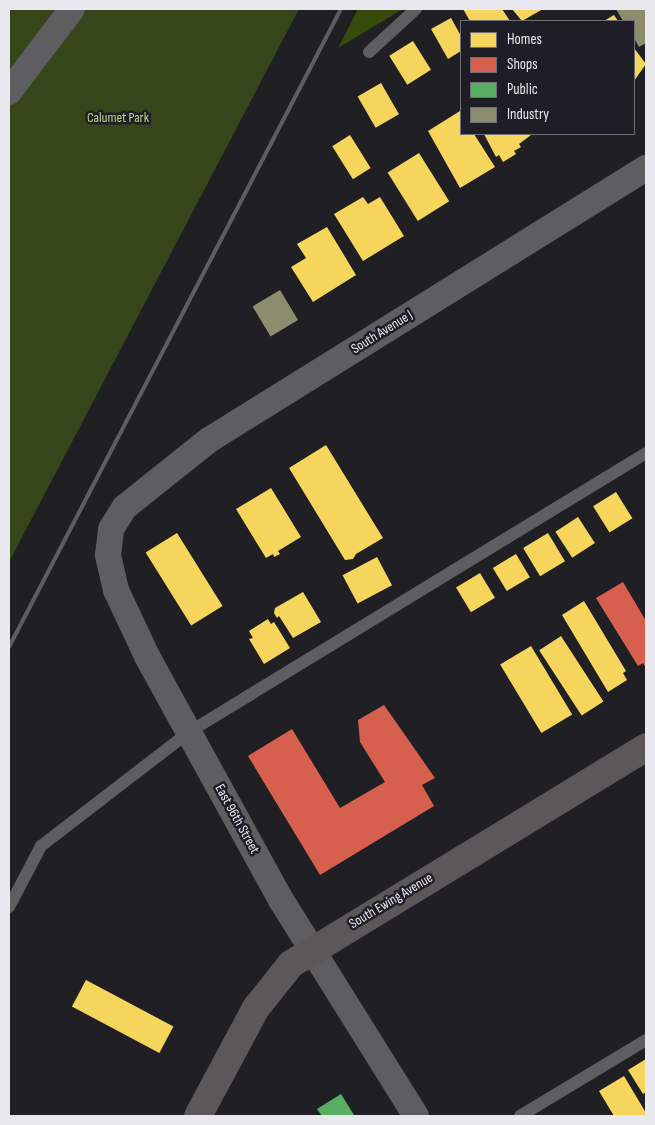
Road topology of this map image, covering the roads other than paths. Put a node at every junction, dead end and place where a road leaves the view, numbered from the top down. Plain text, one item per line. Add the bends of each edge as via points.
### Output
1 (72, 9) edge
2 (416, 9) edge
3 (369, 52) dead end
4 (9, 92) edge
5 (646, 168) edge
6 (646, 453) edge
7 (125, 507) joint
8 (189, 732) junction
9 (646, 747) edge
10 (9, 907) edge
11 (311, 949) junction
12 (646, 1040) edge
13 (198, 1116) edge
14 (416, 1116) edge
15 (520, 1116) edge

1 - 4 street
2 - 3 lane
5 - 7 street, South Avenue J via 209,440
6 - 8 lane
7 - 8 street, East 96th Street via 111,529 108,555 116,590 147,656
8 - 10 lane via 41,846
8 - 11 street, East 96th Street
9 - 11 main road, South Ewing Avenue
11 - 13 main road, South Ewing Avenue via 277,978 256,1008
11 - 14 street, East 96th Street
12 - 15 lane

